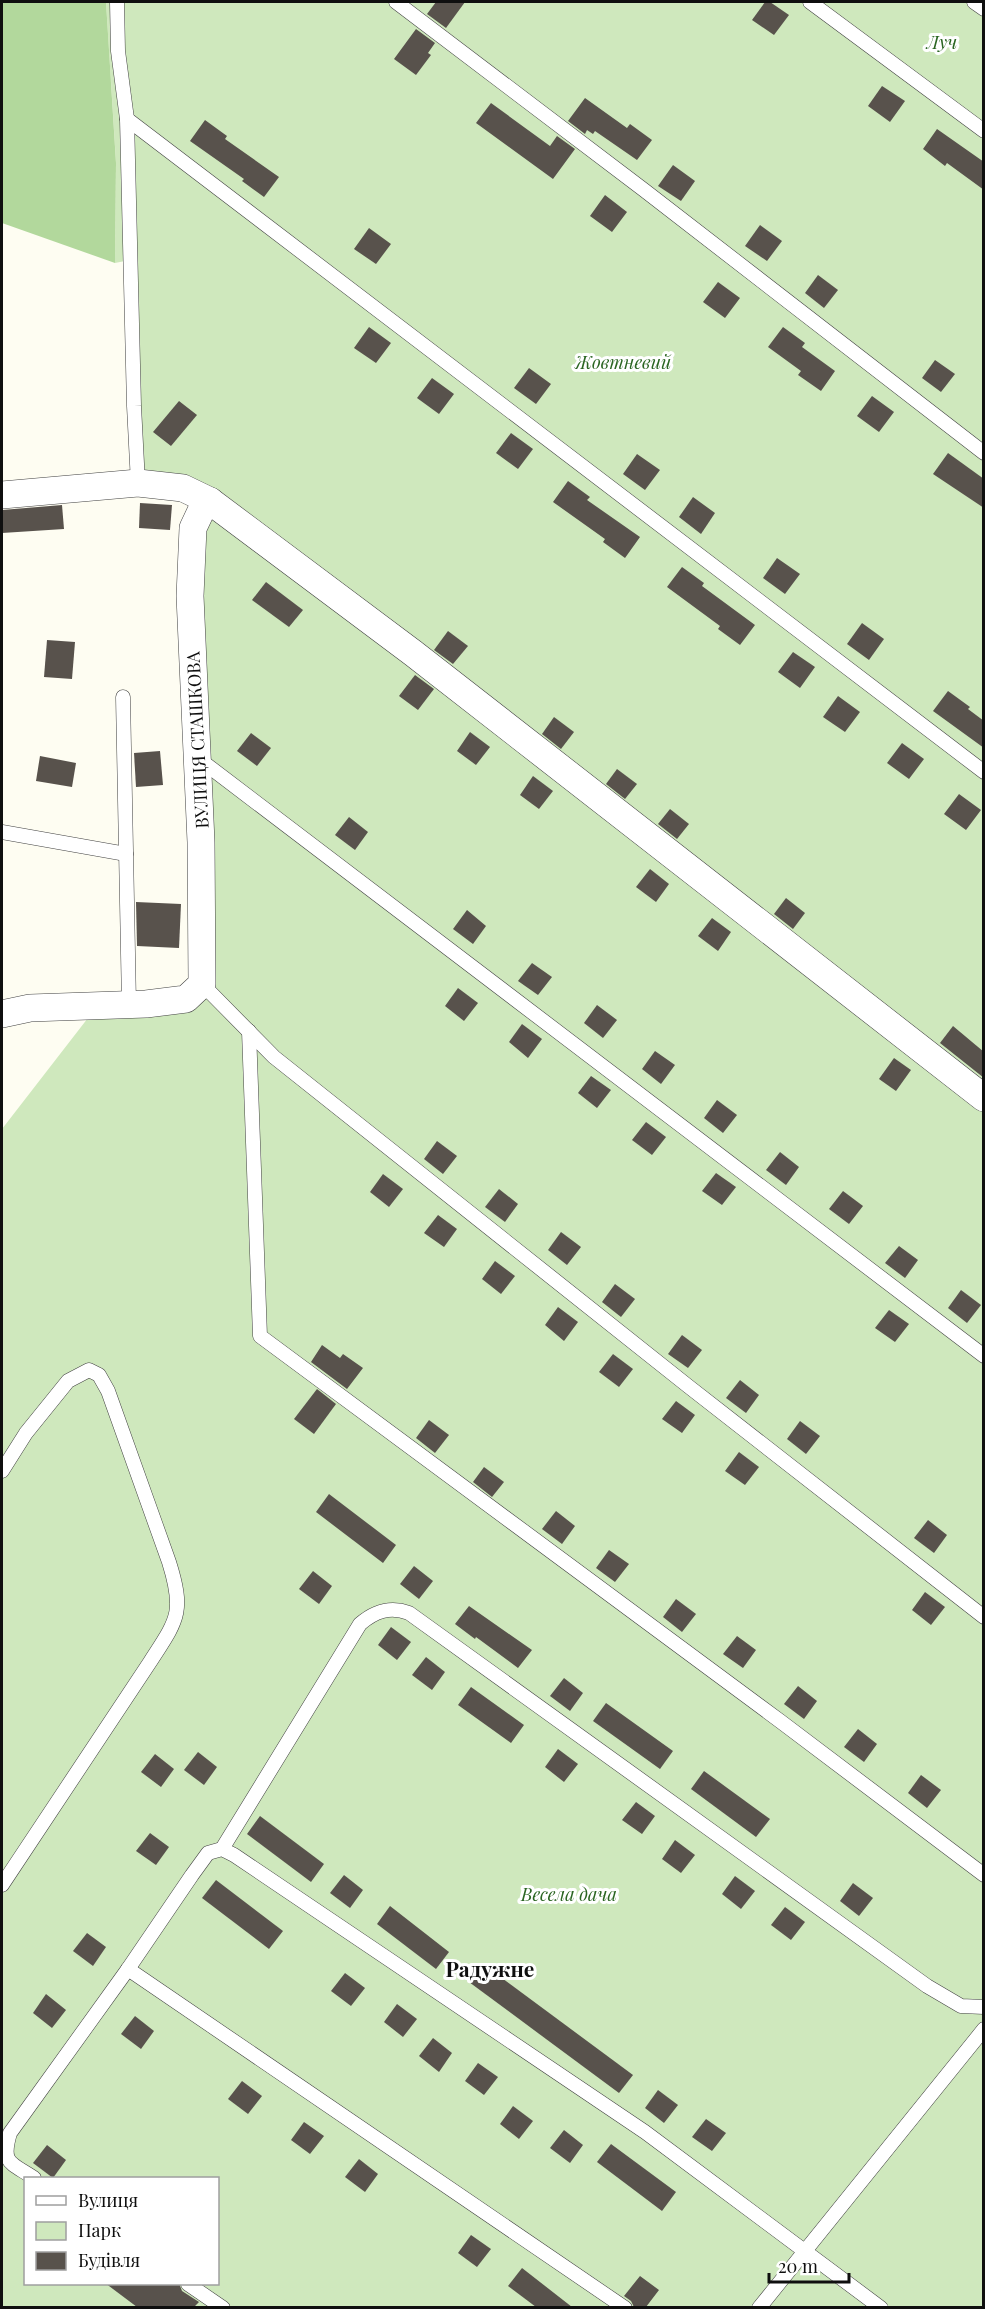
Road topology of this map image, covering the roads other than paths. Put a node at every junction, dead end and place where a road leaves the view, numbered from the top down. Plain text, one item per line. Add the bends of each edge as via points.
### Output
1 (117, 2) edge
2 (396, 2) edge
3 (810, 2) edge
4 (974, 2) edge
5 (984, 9) edge
6 (127, 119) junction
7 (984, 131) edge
8 (984, 453) edge
9 (138, 483) junction
10 (2, 495) edge
11 (210, 501) junction
12 (123, 697) dead end
13 (199, 759) junction
14 (984, 772) edge
15 (2, 832) edge
16 (126, 854) junction
17 (202, 984) junction
18 (129, 1004) junction
19 (2, 1014) edge
20 (249, 1031) junction
21 (984, 1098) edge
22 (984, 1356) edge
23 (2, 1471) edge
24 (984, 1617) edge
25 (222, 1850) junction
26 (984, 1875) edge
27 (2, 1886) edge
28 (128, 1969) junction
29 (984, 2007) edge
30 (984, 2029) edge
31 (32, 2177) edge
32 (804, 2250) junction
33 (191, 2285) edge
34 (223, 2307) edge
35 (625, 2307) edge
36 (759, 2307) edge
37 (881, 2307) edge

1 - 6 lane via 118,51
2 - 8 lane
3 - 7 lane
4 - 5 lane
6 - 9 lane
6 - 14 lane
9 - 10 street
9 - 11 street via 183,488
11 - 13 street, ВУЛИЦЯ СТАШКОВА via 193,528 190,596
11 - 21 street via 412,653
12 - 16 lane
13 - 17 street, ВУЛИЦЯ СТАШКОВА
13 - 22 lane
15 - 16 lane
16 - 18 lane
17 - 18 street via 186,999
17 - 20 lane
18 - 19 street via 30,1008
20 - 24 lane via 283,1065
20 - 26 lane via 260,1336
23 - 27 lane via 26,1433 68,1381 89,1370 99,1375 169,1562 177,1588 178,1610 171,1630
25 - 28 lane via 208,1853
25 - 29 lane via 360,1624 375,1613 401,1610 927,1986 961,2006
25 - 32 lane via 645,2132
28 - 31 lane via 10,2133 5,2151 8,2162
28 - 35 lane
30 - 32 lane
32 - 36 lane
32 - 37 lane
33 - 34 lane

